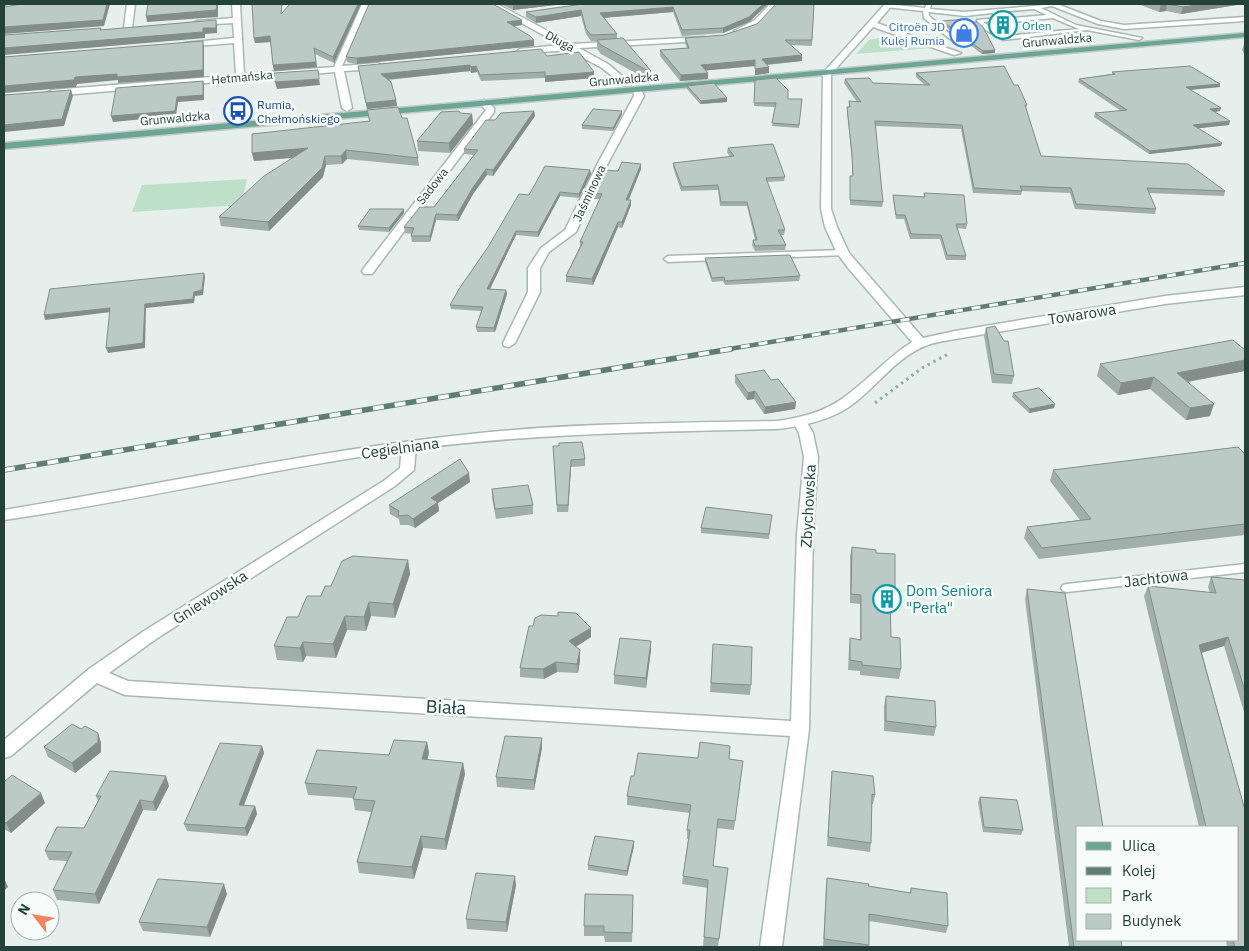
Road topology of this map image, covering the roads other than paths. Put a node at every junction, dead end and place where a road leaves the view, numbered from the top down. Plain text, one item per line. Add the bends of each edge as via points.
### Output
1 (131, 4) edge
2 (236, 4) edge
3 (366, 4) edge
4 (492, 4) edge
5 (774, 4) edge
6 (931, 4) edge
7 (888, 5) edge
8 (1035, 7) junction
9 (926, 11) junction
10 (993, 12) junction
11 (530, 13) edge
12 (512, 15) junction
13 (1055, 16) junction
14 (1010, 19) junction
15 (1245, 19) edge
16 (238, 20) junction
17 (1063, 20) junction
18 (192, 23) edge
19 (872, 24) junction
20 (1074, 26) junction
21 (128, 28) junction
22 (137, 28) edge
23 (1245, 28) edge
24 (118, 29) edge
25 (1088, 29) junction
26 (1044, 34) junction
27 (732, 35) edge
28 (1245, 35) edge
29 (870, 36) junction
30 (903, 36) junction
31 (717, 38) edge
32 (1139, 38) junction
33 (237, 40) junction
34 (955, 41) dead end
35 (179, 45) edge
36 (570, 47) junction
37 (512, 52) edge
38 (957, 53) junction
39 (837, 64) junction
40 (387, 65) edge
41 (338, 70) junction
42 (827, 74) junction
43 (240, 77) junction
44 (625, 83) junction
45 (638, 90) junction
46 (43, 94) edge
47 (484, 104) junction
48 (347, 108) junction
49 (4, 138) edge
50 (4, 146) edge
51 (843, 253) junction
52 (668, 259) dead end
53 (368, 270) dead end
54 (1245, 291) edge
55 (509, 342) dead end
56 (920, 343) junction
57 (800, 422) junction
58 (409, 446) junction
59 (4, 515) edge
60 (1245, 568) edge
61 (1067, 588) dead end
62 (95, 674) junction
63 (800, 728) junction
64 (4, 750) edge
65 (771, 947) edge

1 - 21 street
2 - 16 street
3 - 41 street
4 - 12 street, Długa
5 - 27 street via 753,26
6 - 9 lane
7 - 9 lane
7 - 19 street
8 - 10 lane
8 - 13 lane
8 - 15 lane via 1053,4 1100,23 1124,27
9 - 10 lane
9 - 34 lane via 926,17 932,24
10 - 14 lane
11 - 12 street
12 - 36 street, Długa
13 - 14 lane
13 - 17 lane
14 - 17 lane via 1026,25
14 - 26 lane via 979,22 1003,38
16 - 18 street
16 - 33 street
17 - 20 lane
19 - 29 street
19 - 30 street
20 - 25 lane
20 - 26 lane via 1034,28
21 - 22 street
21 - 24 street
23 - 32 main road, Grunwaldzka
25 - 26 lane
25 - 32 lane
28 - 42 main road, Grunwaldzka
29 - 30 street
29 - 39 street
30 - 38 street
31 - 36 street
32 - 38 main road, Grunwaldzka
33 - 35 street
33 - 43 street
36 - 37 street
36 - 44 street, Długa via 605,66
38 - 39 main road, Grunwaldzka
39 - 42 street
39 - 44 main road, Grunwaldzka
40 - 41 street, Hetmańska
41 - 43 street, Hetmańska
41 - 48 street
42 - 45 main road, Grunwaldzka
42 - 51 street via 826,209
43 - 46 street, Hetmańska
44 - 48 main road, Grunwaldzka
45 - 47 main road, Grunwaldzka
45 - 55 street, Jaśminowa via 639,96 570,232 545,250 534,268 534,292
47 - 50 main road, Grunwaldzka
47 - 53 street, Sadowa via 491,110
48 - 49 main road, Grunwaldzka
51 - 52 lane
51 - 56 street
54 - 56 street, Towarowa via 1165,300
56 - 57 street via 847,402
57 - 58 street, Cegielniana via 556,431
57 - 63 street, Zbychowska via 811,457
58 - 59 street, Cegielniana
58 - 62 street, Gniewowska via 407,470 150,635
60 - 61 lane, Jachtowa
62 - 63 street, Biała via 125,688
62 - 64 street, Gniewowska
63 - 65 street, Zbychowska

